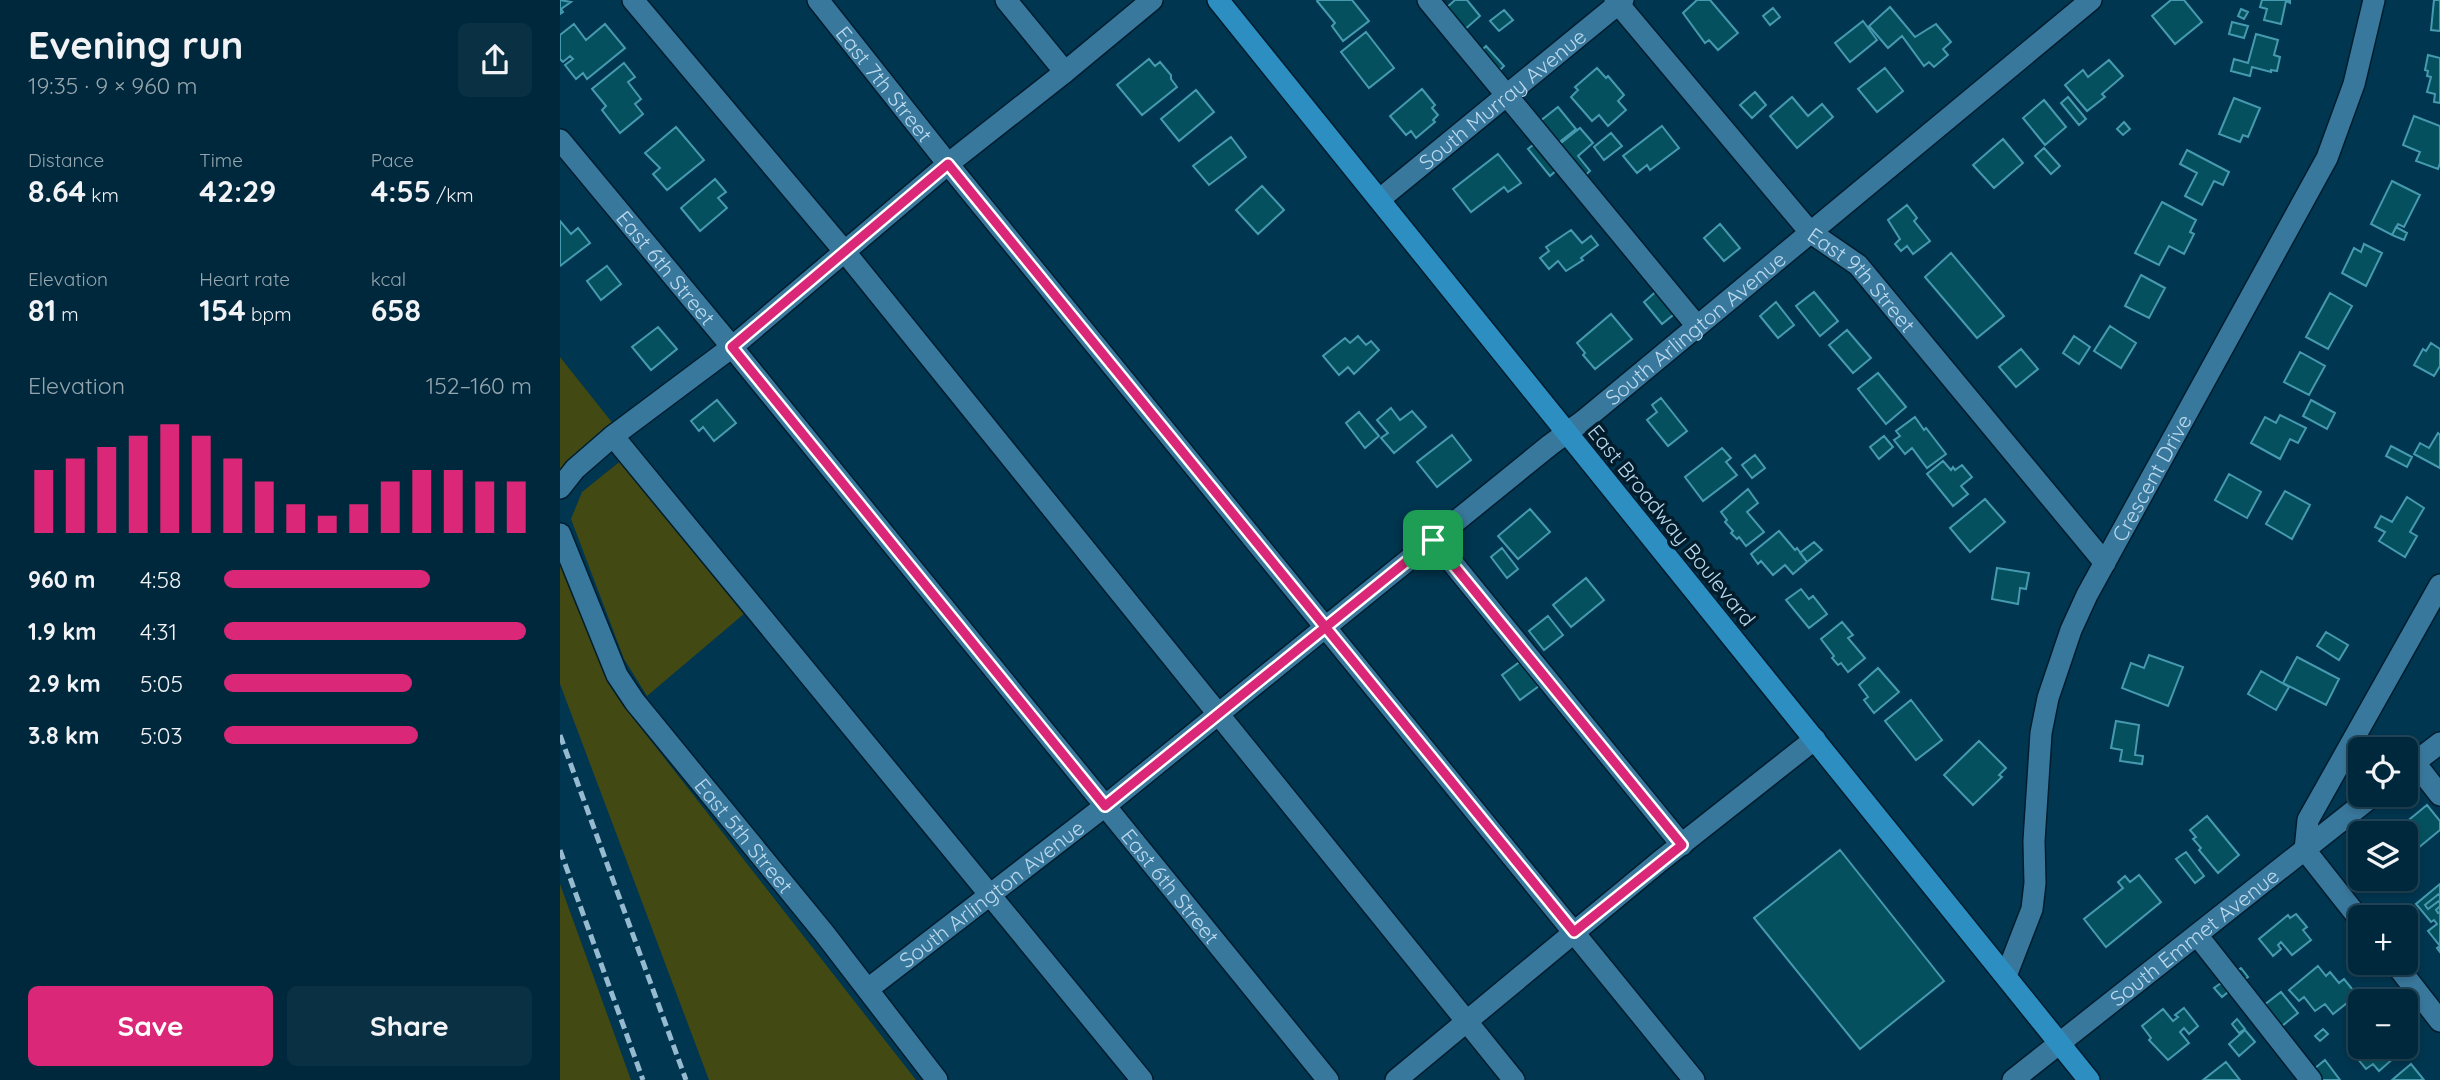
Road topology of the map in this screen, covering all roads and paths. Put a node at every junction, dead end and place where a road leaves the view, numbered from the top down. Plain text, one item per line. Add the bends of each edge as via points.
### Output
1 (633, 0) edge
2 (818, 0) edge
3 (1006, 0) edge
4 (1152, 0) edge
5 (1218, 0) edge
6 (1428, 0) edge
7 (2091, 0) edge
8 (2374, 0) edge
9 (1619, 1) edge
10 (1065, 72) junction
11 (1506, 96) junction
12 (560, 140) edge
13 (948, 164) junction
14 (1380, 199) junction
15 (1810, 232) junction
16 (845, 252) junction
17 (1697, 326) junction
18 (732, 347) junction
19 (1567, 433) junction
20 (613, 436) junction
21 (560, 488) edge
22 (560, 534) edge
23 (1433, 540) junction
24 (2105, 563) junction
25 (2440, 584) edge
26 (1327, 626) junction
27 (1218, 715) junction
28 (1815, 740) junction
29 (2440, 743) edge
30 (2418, 760) edge
31 (2418, 774) edge
32 (2440, 795) edge
33 (1105, 806) junction
34 (2359, 807) edge
35 (1682, 845) junction
36 (2305, 850) junction
37 (991, 894) junction
38 (2348, 905) edge
39 (1574, 932) junction
40 (2197, 935) junction
41 (2403, 975) edge
42 (2006, 976) junction
43 (868, 989) junction
44 (2440, 1021) edge
45 (1466, 1022) junction
46 (2059, 1042) junction
47 (937, 1080) edge
48 (1142, 1080) edge
49 (1328, 1080) edge
50 (1396, 1080) edge
51 (1514, 1080) edge
52 (1694, 1080) edge
53 (2013, 1080) edge
54 (2089, 1080) edge
55 (2311, 1080) edge

1 - 16 street
2 - 13 street, East 7th Street
3 - 10 street
4 - 10 street
5 - 14 highway, East Broadway Boulevard
6 - 11 street
7 - 15 street, South Arlington Avenue
8 - 24 street, Crescent Drive via 2354,84 2328,158
9 - 11 street, South Murray Avenue
9 - 15 street, East 9th Street
10 - 13 street
11 - 14 street, South Murray Avenue
11 - 17 street
12 - 18 street, East 6th Street
13 - 16 street
13 - 26 street, East 7th Street
14 - 19 highway, East Broadway Boulevard
15 - 17 street, South Arlington Avenue
15 - 24 street, East 9th Street via 1858,265
16 - 18 street
16 - 27 street
17 - 19 street, South Arlington Avenue
18 - 20 street
18 - 33 street, East 6th Street
19 - 23 street, South Arlington Avenue
19 - 28 highway, East Broadway Boulevard
20 - 21 street
20 - 37 street
22 - 43 street, East 5th Street via 617,675 635,702
23 - 26 street, South Arlington Avenue
23 - 35 street
24 - 42 street, Crescent Drive via 2071,630 2048,698 2041,733 2032,909
25 - 36 street via 2308,820
26 - 27 street, South Arlington Avenue
26 - 39 street, East 7th Street
27 - 33 street, South Arlington Avenue
27 - 45 street
28 - 35 street
28 - 42 highway, East Broadway Boulevard
29 - 30 street
31 - 32 street
33 - 37 street, South Arlington Avenue
33 - 49 street, East 6th Street
34 - 36 street, South Emmet Avenue
35 - 39 street
36 - 38 street
36 - 40 street, South Emmet Avenue
37 - 43 street, South Arlington Avenue
37 - 48 street
39 - 45 street
39 - 52 street, East 7th Street
40 - 46 street, South Emmet Avenue
40 - 55 street
41 - 44 street
42 - 46 highway, East Broadway Boulevard
43 - 47 street, East 5th Street
45 - 50 street
45 - 51 street
46 - 53 street, South Emmet Avenue
46 - 54 highway, East Broadway Boulevard

